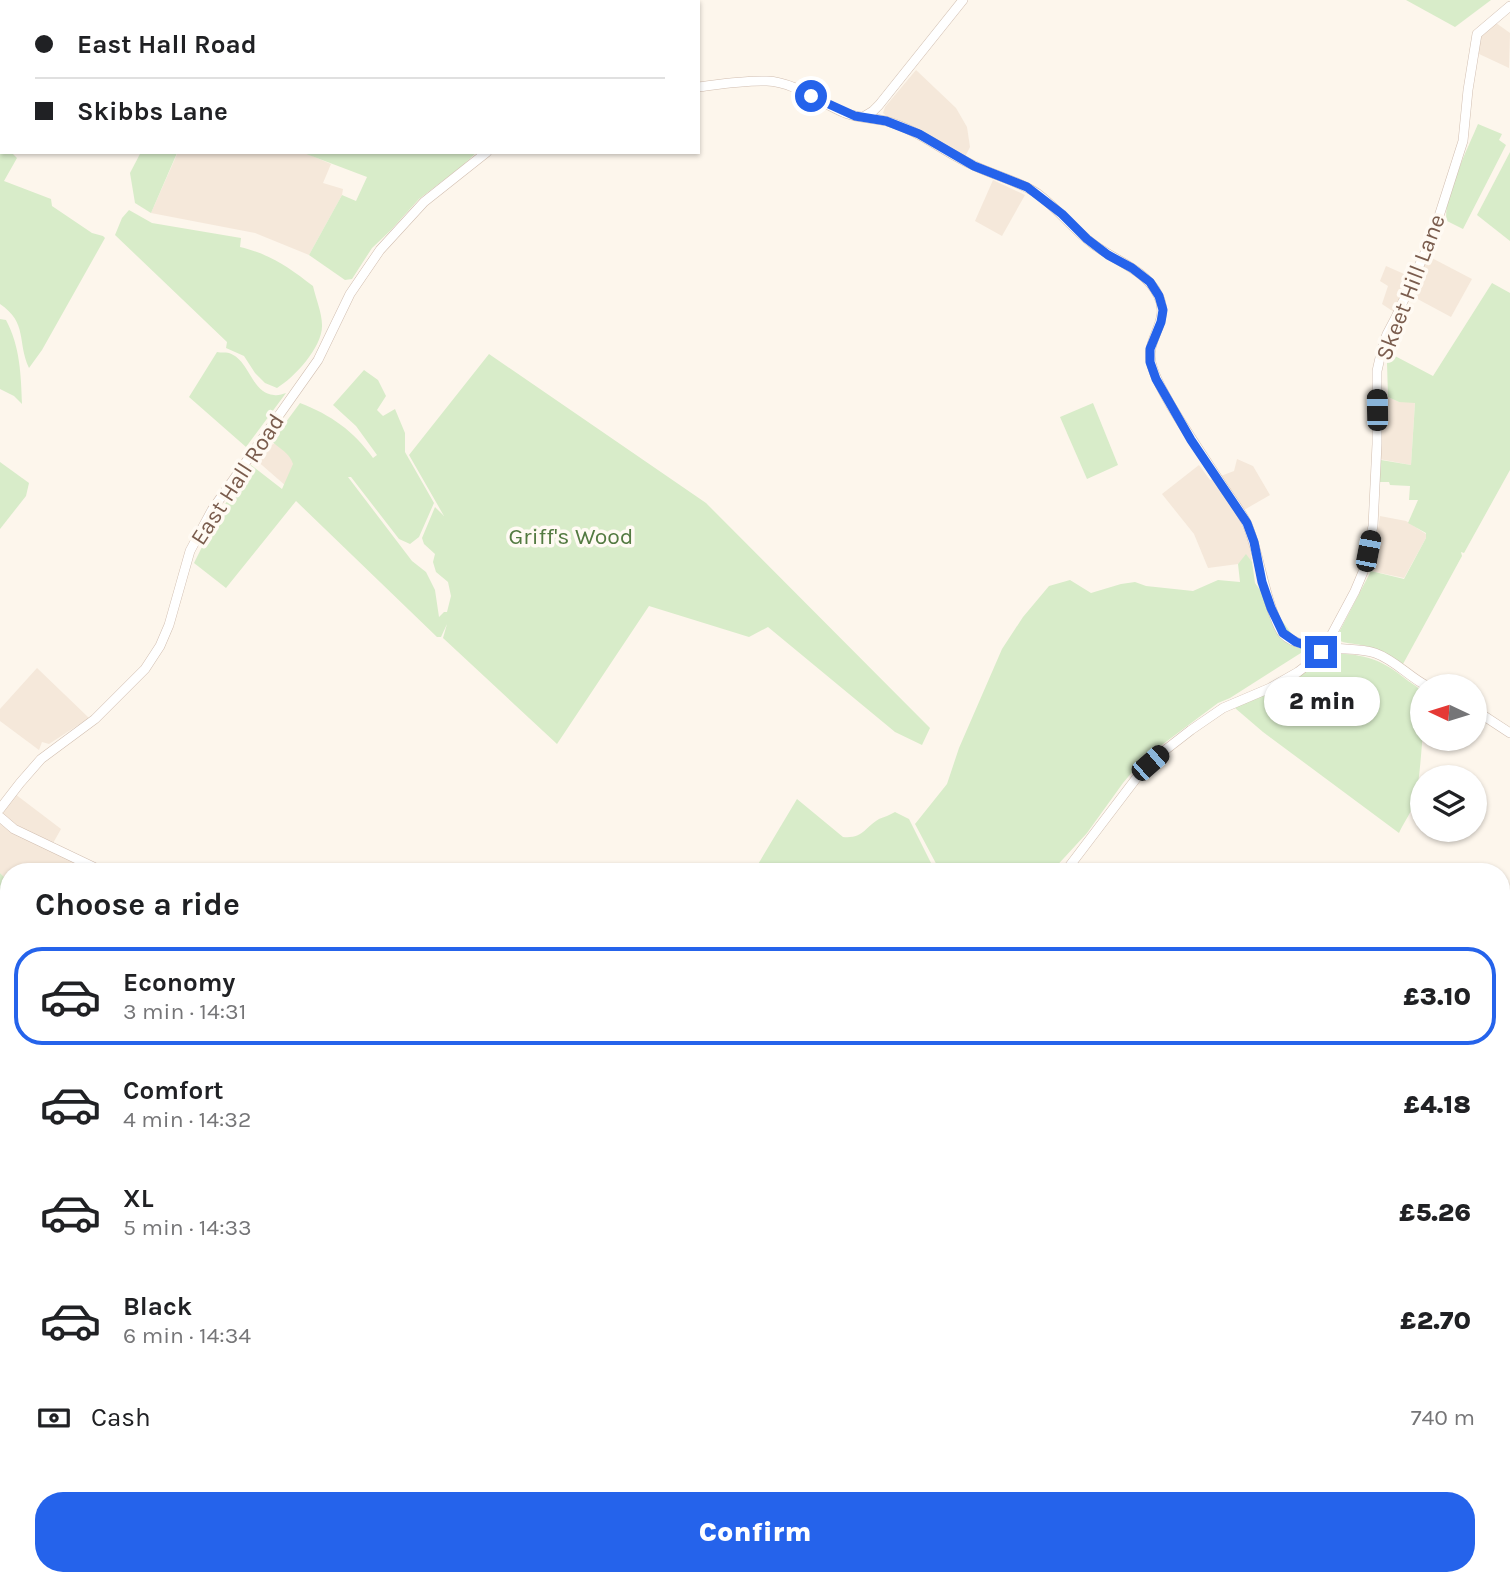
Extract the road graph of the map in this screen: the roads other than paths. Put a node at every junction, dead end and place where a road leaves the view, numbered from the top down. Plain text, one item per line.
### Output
1 (963, 0) edge
2 (1510, 6) edge
3 (700, 87) edge
4 (876, 108) junction
5 (861, 118) junction
6 (886, 121) junction
7 (484, 154) edge
8 (1323, 649) junction
9 (1410, 676) edge
10 (1488, 719) edge
11 (1510, 733) edge
12 (0, 809) edge
13 (0, 817) edge
14 (85, 863) edge
15 (1072, 863) edge

1 - 4 street
2 - 8 street, Skeet Hill Lane
3 - 5 street
4 - 5 street
4 - 6 street
5 - 6 street
6 - 8 street
7 - 12 street, East Hall Road
8 - 9 street
8 - 15 street, Skeet Hill Lane
10 - 11 street
13 - 14 street

